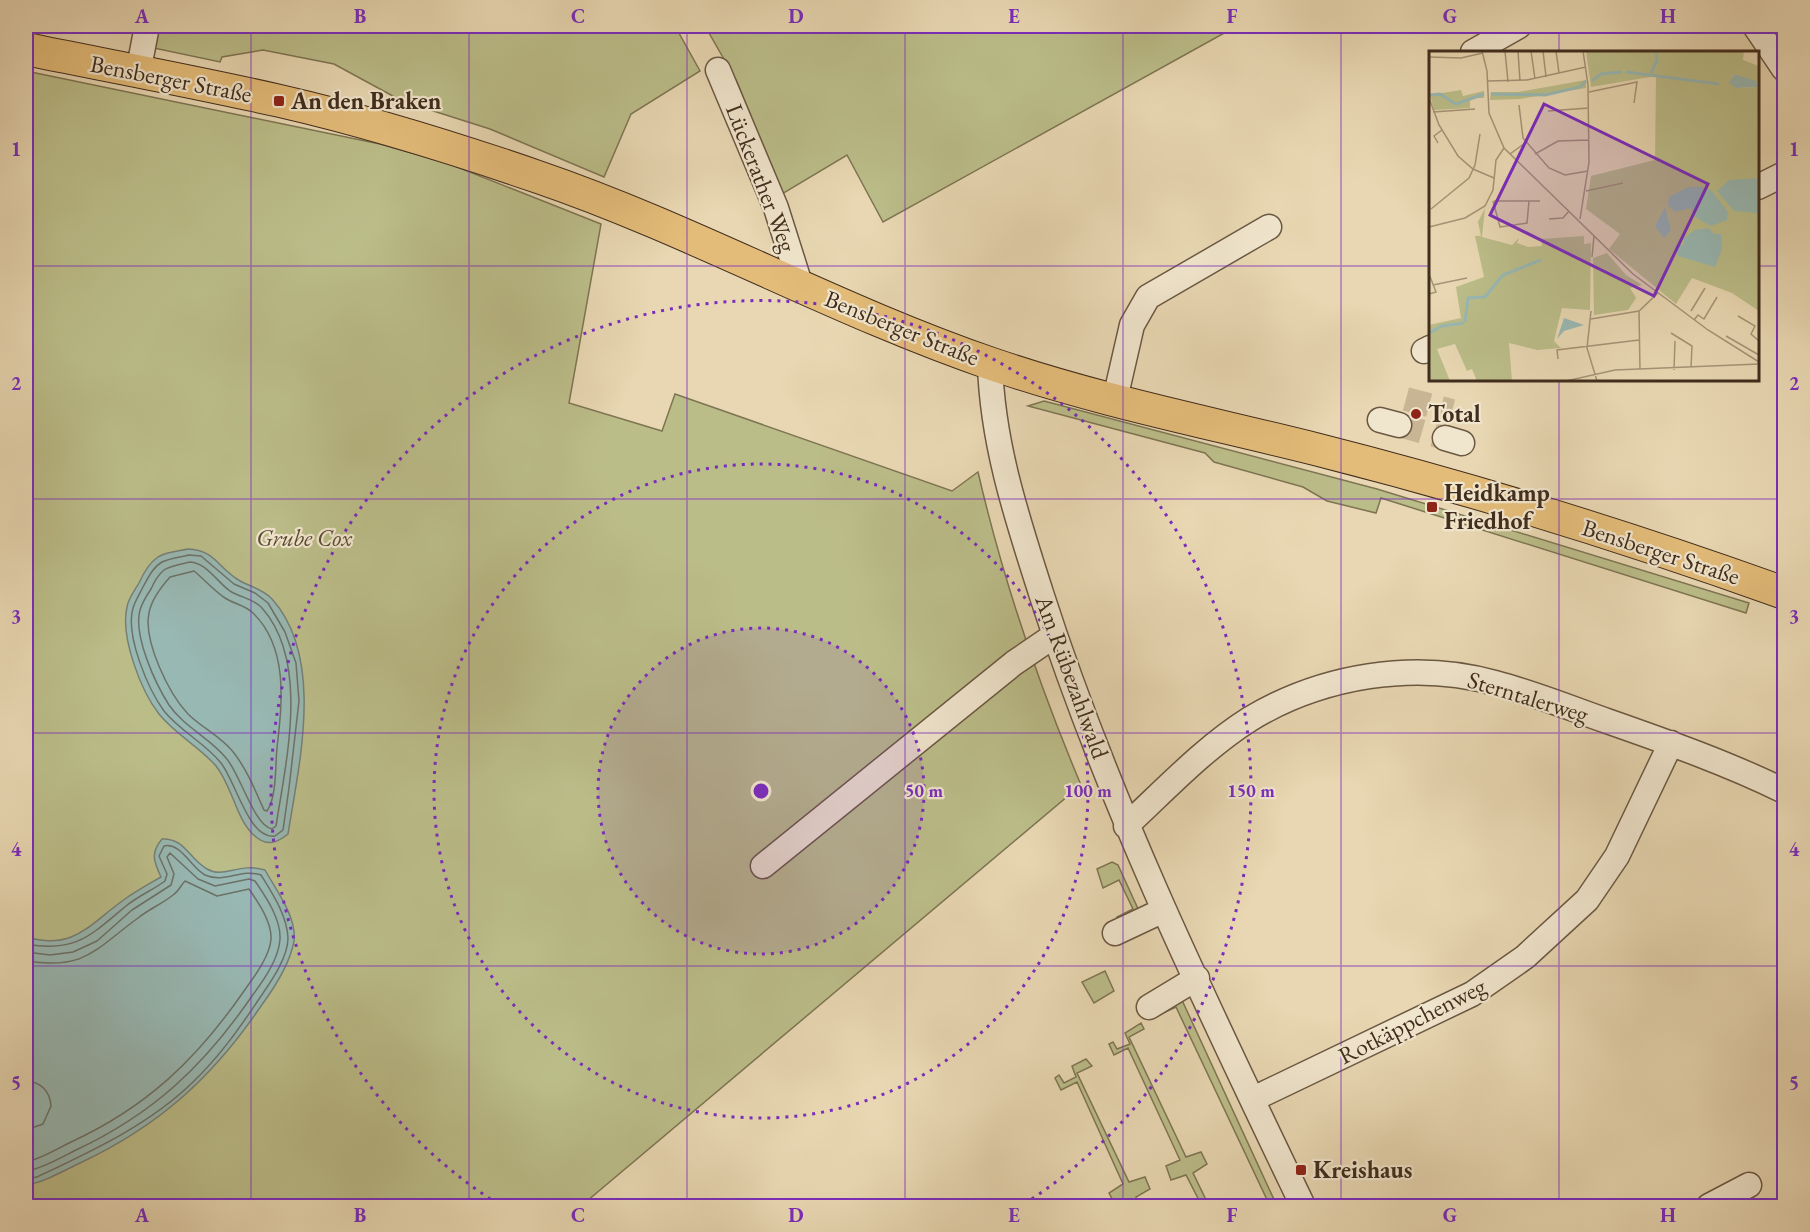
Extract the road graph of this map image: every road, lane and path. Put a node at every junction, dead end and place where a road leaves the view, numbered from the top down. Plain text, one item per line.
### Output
1 (147, 26) edge
2 (1519, 26) edge
3 (1755, 26) edge
4 (26, 49) edge
5 (1475, 51) edge
6 (1785, 69) edge
7 (718, 70) dead end
8 (138, 73) junction
9 (1785, 174) edge
10 (1759, 187) edge
11 (1269, 227) dead end
12 (801, 287) junction
13 (990, 363) junction
14 (1115, 399) junction
15 (1785, 593) edge
16 (1055, 635) junction
17 (1671, 743) junction
18 (1785, 791) edge
19 (1126, 826) junction
20 (763, 866) dead end
21 (1164, 910) junction
22 (1115, 933) dead end
23 (1197, 978) junction
24 (1149, 1006) dead end
25 (1253, 1099) junction
26 (1749, 1185) dead end
27 (1303, 1206) edge
28 (1709, 1206) edge

1 - 8 street
2 - 5 street
3 - 6 street
4 - 8 main road, Bensberger Straße
7 - 12 street, Lückerather Weg
8 - 12 main road, Bensberger Straße
9 - 10 street
11 - 14 street
12 - 13 main road, Bensberger Straße
13 - 14 main road, Bensberger Straße
13 - 16 street, Am Rübezahlwald
14 - 15 main road, Bensberger Straße
16 - 19 street, Am Rübezahlwald
16 - 20 street
17 - 18 street, Sterntalerweg
17 - 19 street, Sterntalerweg
17 - 25 street, Rotkäppchenweg
19 - 21 street, Am Rübezahlwald
21 - 22 street
21 - 23 street, Am Rübezahlwald
23 - 24 street
23 - 25 street, Am Rübezahlwald
25 - 27 street, Am Rübezahlwald
26 - 28 street

